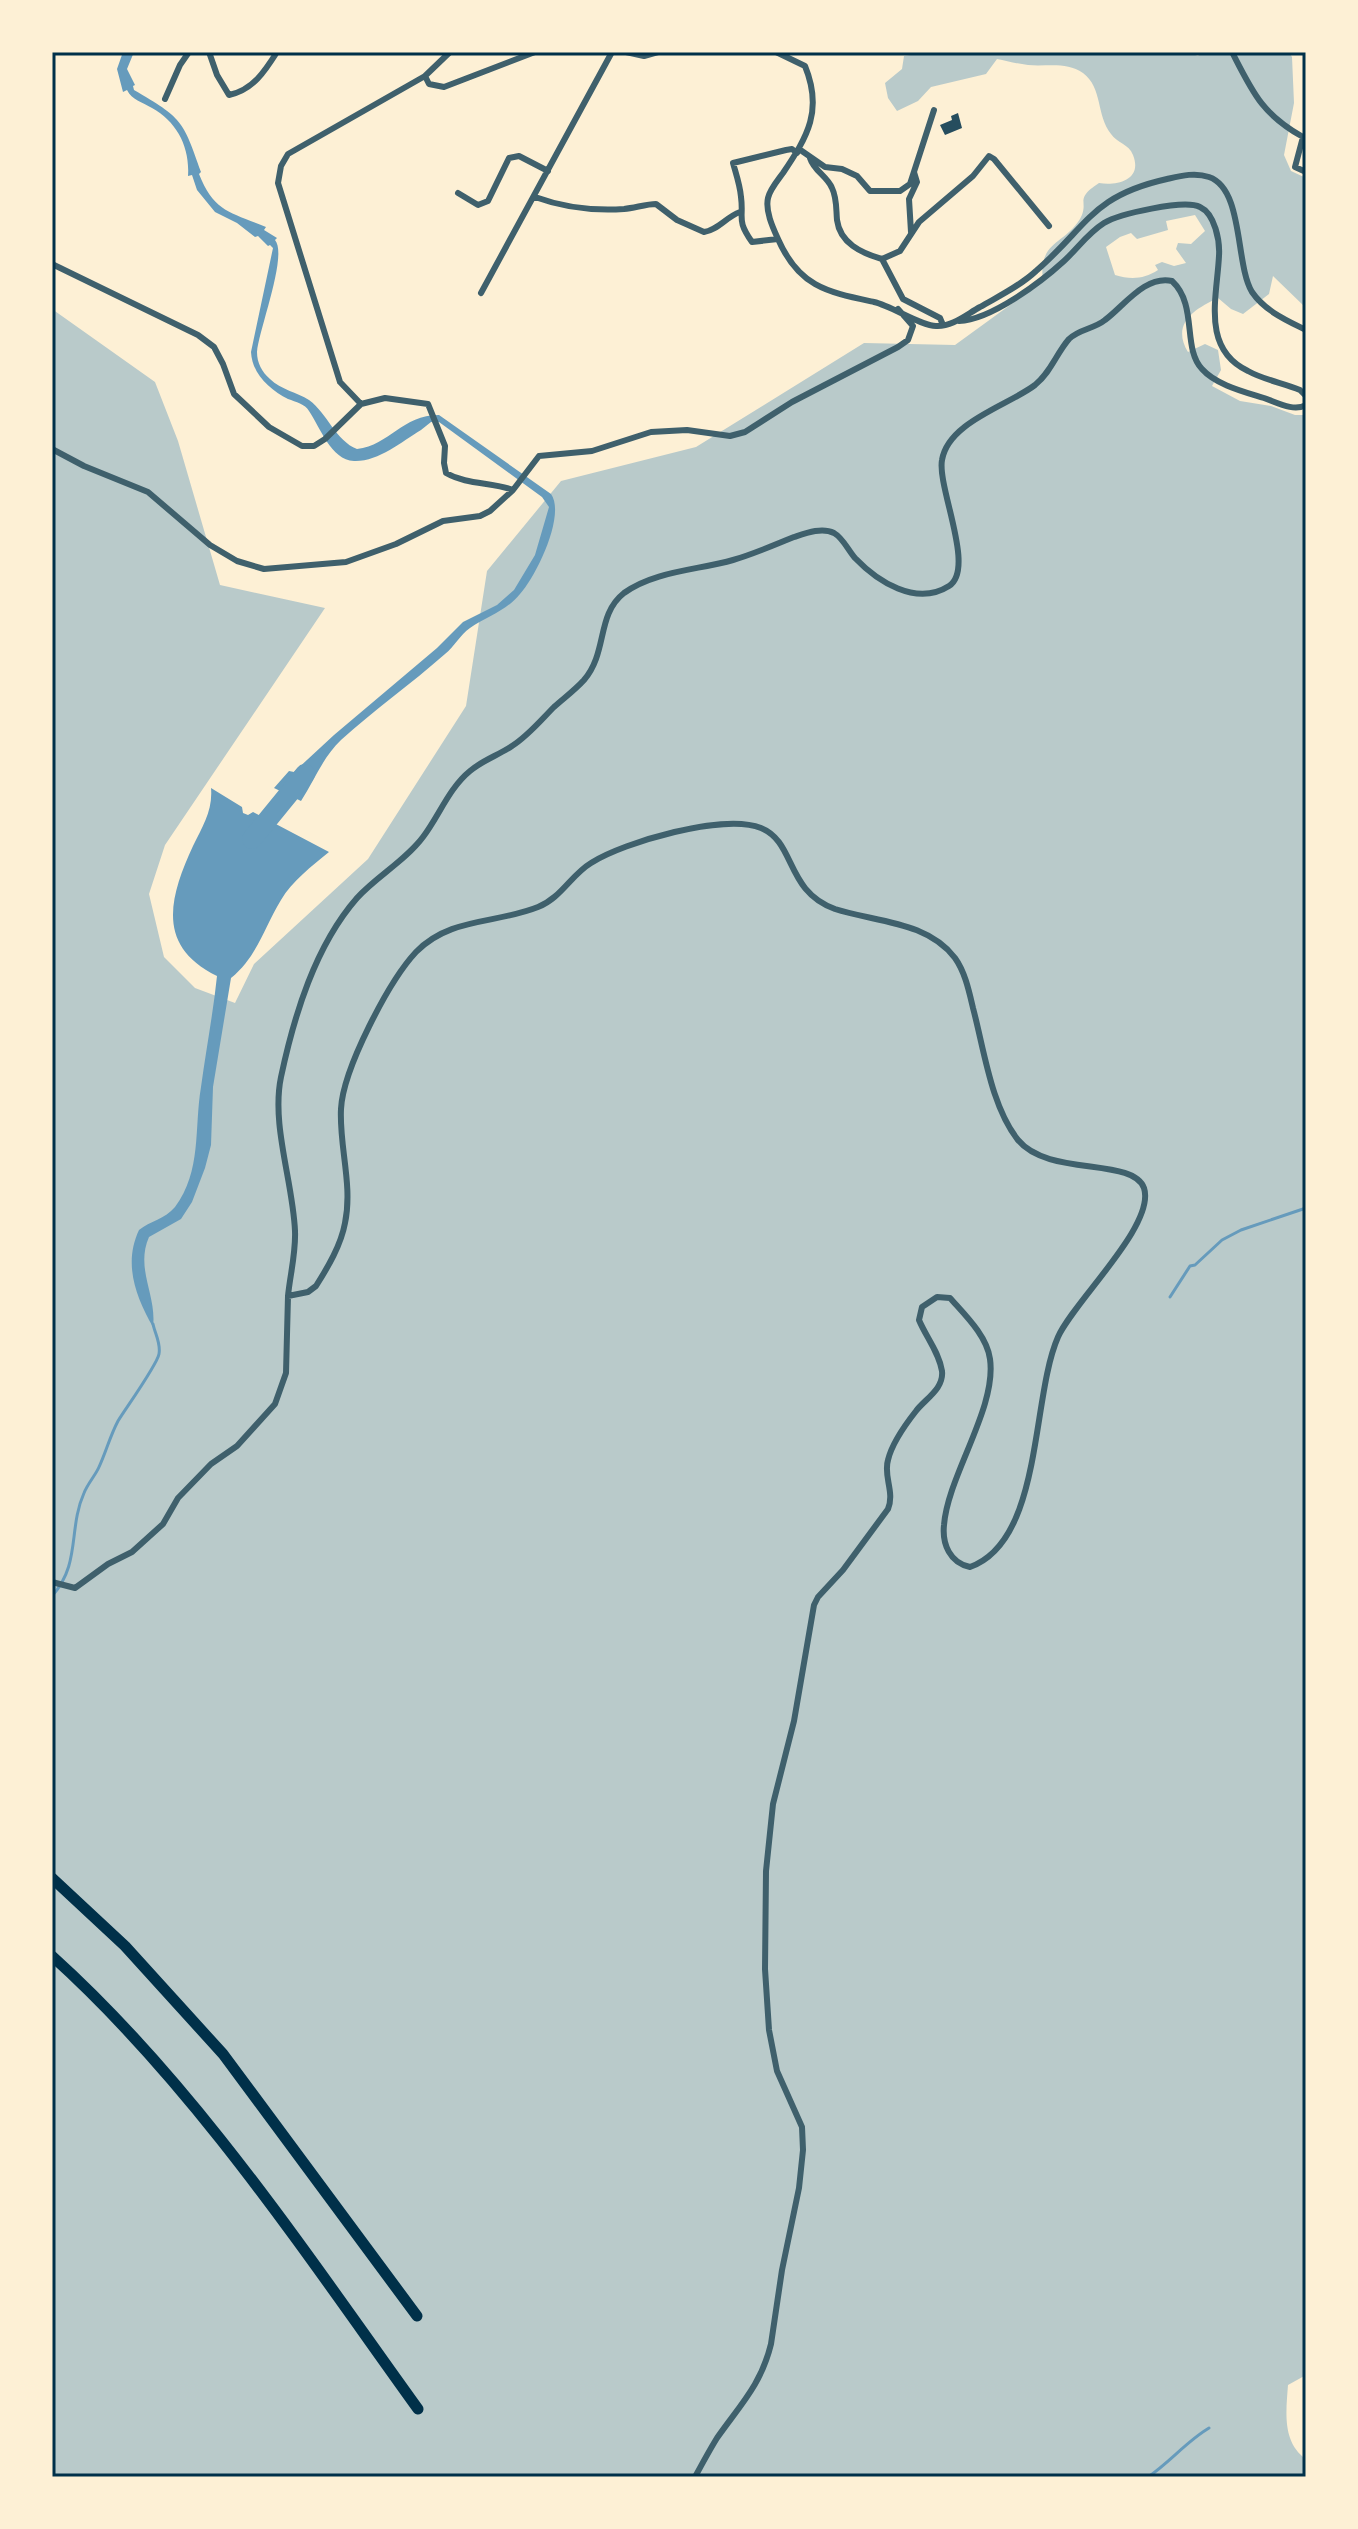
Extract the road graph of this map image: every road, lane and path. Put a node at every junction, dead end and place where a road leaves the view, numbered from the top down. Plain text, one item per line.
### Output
1 (189, 52) edge
2 (209, 52) edge
3 (277, 52) edge
4 (450, 52) edge
5 (535, 52) edge
6 (612, 52) edge
7 (626, 52) edge
8 (658, 52) edge
9 (776, 52) edge
10 (1232, 52) edge
11 (425, 76) junction
12 (165, 99) dead end
13 (934, 110) dead end
14 (798, 151) junction
15 (810, 158) junction
16 (548, 171) junction
17 (914, 172) junction
18 (1306, 172) edge
19 (458, 193) dead end
20 (535, 197) junction
21 (740, 212) junction
22 (1049, 226) dead end
23 (911, 232) junction
24 (778, 239) junction
25 (882, 259) junction
26 (52, 264) edge
27 (481, 293) dead end
28 (898, 309) junction
29 (957, 321) junction
30 (943, 325) junction
31 (1306, 330) edge
32 (1306, 396) edge
33 (361, 404) junction
34 (1306, 405) edge
35 (52, 449) edge
36 (516, 487) junction
37 (288, 1296) junction
38 (52, 1582) edge
39 (52, 1878) edge
40 (52, 1956) edge
41 (417, 2316) dead end
42 (418, 2409) dead end
43 (695, 2477) edge

1 - 12 street
2 - 3 street
4 - 11 street
5 - 11 street
6 - 16 street
7 - 8 street
9 - 14 street
10 - 18 street
11 - 33 street
13 - 17 street
14 - 15 street
14 - 21 street
14 - 24 street
15 - 17 street
15 - 25 street
16 - 19 street
16 - 20 street
17 - 23 street
20 - 21 street
20 - 27 street
21 - 24 street
22 - 23 street
23 - 25 street
24 - 28 street
25 - 30 street
26 - 33 street
28 - 30 street
28 - 36 street
29 - 30 street
29 - 31 street
29 - 32 street
33 - 36 street
34 - 37 street
35 - 36 street
37 - 38 street
37 - 43 street
39 - 41 highway
40 - 42 highway

